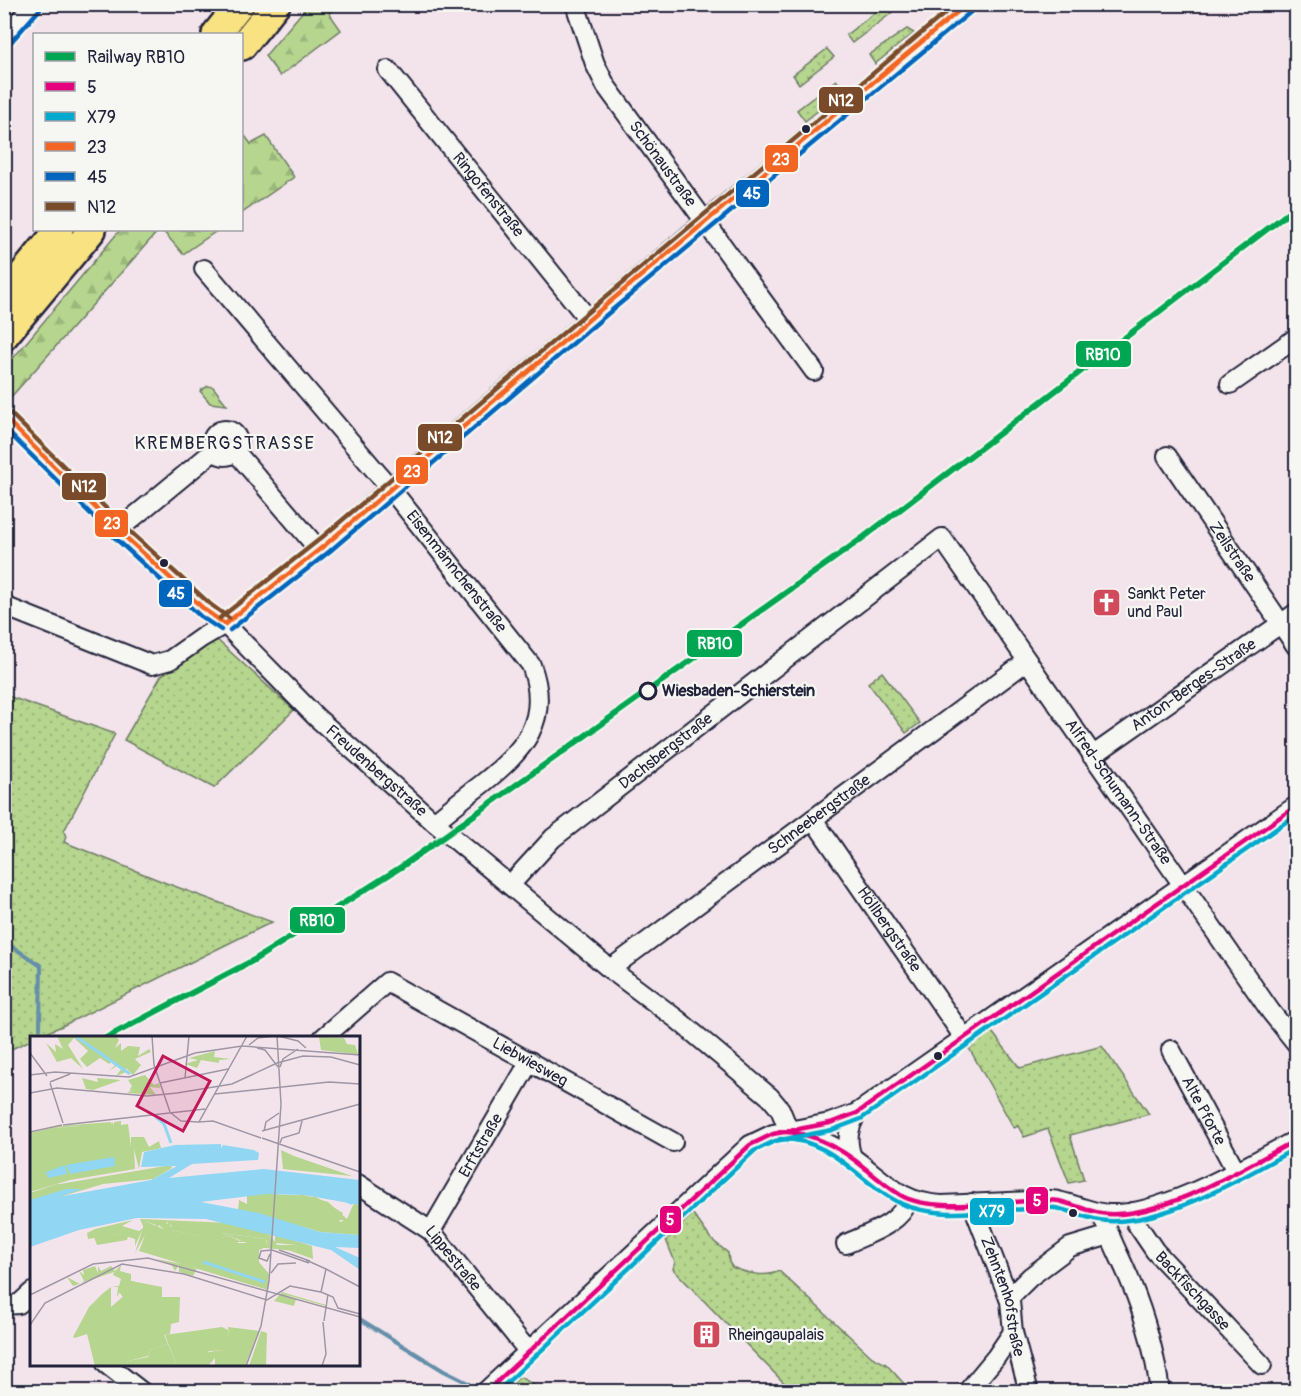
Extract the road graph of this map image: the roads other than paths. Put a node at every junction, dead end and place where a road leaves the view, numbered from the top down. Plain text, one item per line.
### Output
1 (34, 4) edge
2 (240, 4) edge
3 (276, 4) edge
4 (575, 4) edge
5 (968, 4) edge
6 (217, 33) edge
7 (4, 38) edge
8 (243, 45) edge
9 (388, 70) dead end
10 (706, 221) junction
11 (58, 231) edge
12 (91, 231) edge
13 (204, 269) dead end
14 (4, 297) edge
15 (589, 320) junction
16 (4, 336) edge
17 (1296, 338) edge
18 (814, 371) dead end
19 (1230, 384) dead end
20 (4, 417) edge
21 (1167, 456) dead end
22 (390, 488) junction
23 (118, 530) junction
24 (942, 538) joint
25 (319, 550) junction
26 (4, 606) edge
27 (1289, 619) edge
28 (225, 624) junction
29 (1296, 646) edge
30 (1027, 661) junction
31 (1092, 756) junction
32 (1296, 806) edge
33 (813, 819) junction
34 (434, 822) junction
35 (510, 885) junction
36 (1183, 886) junction
37 (610, 969) junction
38 (325, 1036) edge
39 (965, 1039) junction
40 (1296, 1043) edge
41 (1171, 1050) dead end
42 (530, 1061) junction
43 (857, 1113) junction
44 (789, 1131) junction
45 (1296, 1140) edge
46 (673, 1142) dead end
47 (852, 1157) junction
48 (1236, 1172) junction
49 (360, 1185) edge
50 (909, 1199) junction
51 (972, 1203) junction
52 (1133, 1212) junction
53 (1102, 1214) junction
54 (431, 1231) junction
55 (1110, 1235) junction
56 (846, 1244) dead end
57 (1009, 1298) junction
58 (1013, 1332) junction
59 (528, 1352) junction
60 (1262, 1365) dead end
61 (107, 1366) edge
62 (142, 1392) edge
63 (485, 1392) edge
64 (967, 1392) edge
65 (1029, 1392) edge
66 (1160, 1392) edge

1 - 7 street
2 - 6 highway
3 - 8 highway
4 - 10 street, Schönaustraße
5 - 10 street
9 - 15 street, Ringofenstraße
10 - 15 street
10 - 18 street, Schönaustraße
11 - 14 highway
12 - 16 highway
13 - 22 street, Eisenmännchenstraße
15 - 22 street
17 - 19 street
20 - 23 street, Freudenbergstraße
21 - 27 street, Zeilstraße
22 - 25 street
22 - 34 street, Eisenmännchenstraße
23 - 25 street
23 - 28 street, Freudenbergstraße
24 - 30 street, Alfred-Schumann-Straße
24 - 35 street, Dachsbergstraße
25 - 28 street
26 - 28 street
27 - 29 street, Zeilstraße
27 - 31 street, Anton-Berges-Straße
28 - 34 street, Freudenbergstraße
30 - 31 street, Alfred-Schumann-Straße
30 - 33 street, Schneebergstraße
31 - 36 street, Alfred-Schumann-Straße
32 - 36 street
33 - 37 street, Schneebergstraße
33 - 39 street, Höllbergstraße
34 - 35 street, Freudenbergstraße
35 - 37 street, Freudenbergstraße
36 - 39 street
36 - 40 street, Alfred-Schumann-Straße
37 - 44 street, Freudenbergstraße
38 - 42 street, Liebwiesweg
39 - 43 street
41 - 48 street, Alte Pforte
42 - 46 street, Liebwiesweg
42 - 54 street, Erftstraße
43 - 44 street
43 - 47 street
44 - 47 street
44 - 59 street
45 - 48 street
47 - 50 street
48 - 52 street
49 - 54 street, Lippestraße
50 - 51 street
50 - 56 street
51 - 53 street
51 - 57 street, Zehntenhofstraße
52 - 53 street
52 - 60 street, Backfischgasse
53 - 55 street
54 - 59 street, Lippestraße
55 - 57 street
55 - 66 street
57 - 58 street, Zehntenhofstraße
58 - 64 street
58 - 65 street, Zehntenhofstraße
59 - 63 street
61 - 62 street

